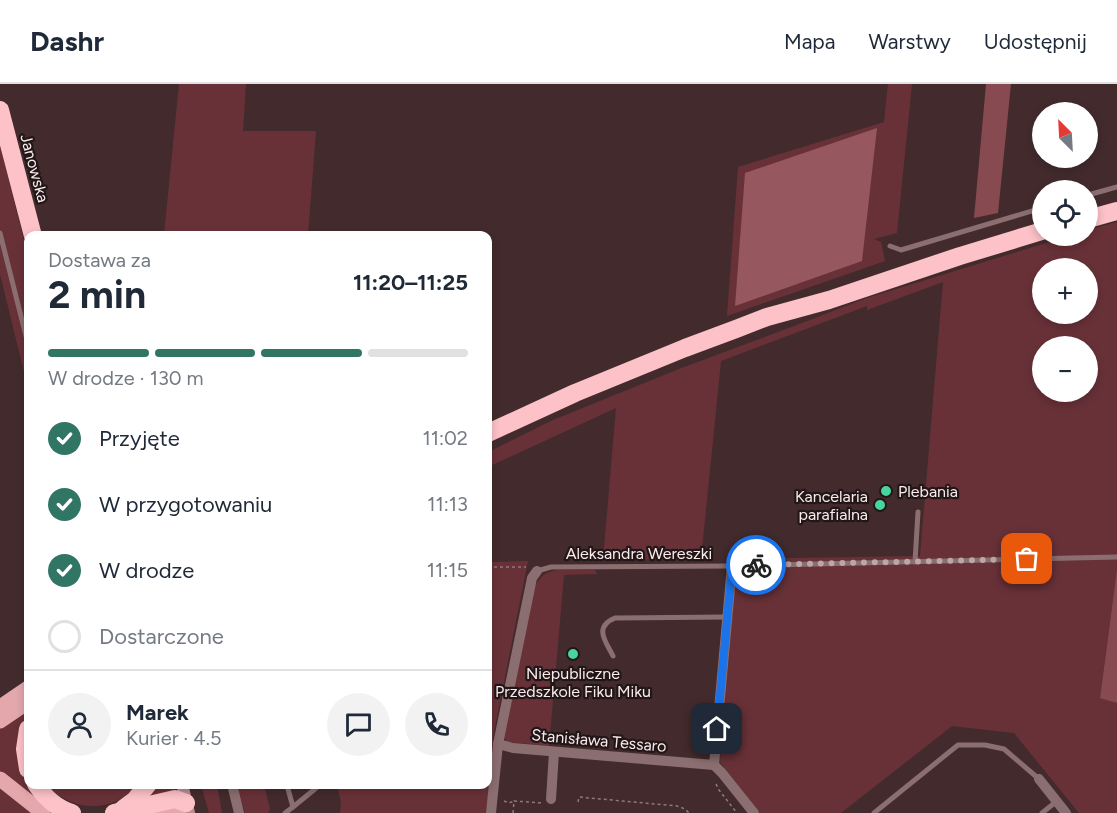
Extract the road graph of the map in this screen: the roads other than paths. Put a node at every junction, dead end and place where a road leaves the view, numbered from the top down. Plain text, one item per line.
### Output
1 (0, 110) edge
2 (1117, 187) edge
3 (1098, 192) edge
4 (1032, 211) edge
5 (1117, 211) edge
6 (1098, 216) edge
7 (32, 231) edge
8 (0, 233) edge
9 (1032, 234) edge
10 (890, 246) dead end
11 (829, 300) junction
12 (24, 328) edge
13 (492, 431) edge
14 (492, 443) edge
15 (918, 512) dead end
16 (1117, 557) edge
17 (915, 562) junction
18 (732, 566) junction
19 (537, 571) joint
20 (727, 617) junction
21 (614, 656) dead end
22 (24, 691) edge
23 (24, 705) edge
24 (0, 707) edge
25 (0, 721) edge
26 (498, 744) junction
27 (554, 752) junction
28 (714, 765) junction
29 (0, 779) edge
30 (1039, 779) joint
31 (39, 789) edge
32 (144, 789) edge
33 (183, 789) edge
34 (233, 789) edge
35 (288, 789) dead end
36 (315, 789) edge
37 (1057, 801) junction
38 (550, 802) road end
39 (293, 807) junction
40 (188, 808) edge
41 (43, 813) edge
42 (72, 813) edge
43 (115, 813) edge
44 (162, 813) edge
45 (239, 813) edge
46 (285, 813) edge
47 (491, 813) edge
48 (754, 813) edge
49 (874, 813) edge
50 (1042, 813) edge
51 (1066, 813) edge

1 - 7 highway, Janowska
2 - 3 lane
4 - 10 lane
5 - 6 highway
8 - 12 lane
9 - 11 highway
11 - 13 highway
11 - 14 highway
15 - 17 lane
16 - 17 lane, Aleksandra Wereszki
17 - 18 lane, Aleksandra Wereszki
18 - 19 lane, Aleksandra Wereszki
18 - 20 street
19 - 26 street
20 - 21 lane
20 - 28 street
22 - 24 main road
23 - 25 main road
26 - 27 street, Stanisława Tessaro
26 - 47 street
27 - 28 street, Stanisława Tessaro
27 - 38 street
28 - 48 street
29 - 41 main road
30 - 37 street
30 - 49 lane
31 - 42 highway
32 - 43 highway
33 - 40 main road
34 - 45 street
35 - 39 lane
36 - 39 lane
37 - 50 lane
37 - 51 street
39 - 46 lane
40 - 43 highway
40 - 44 main road

